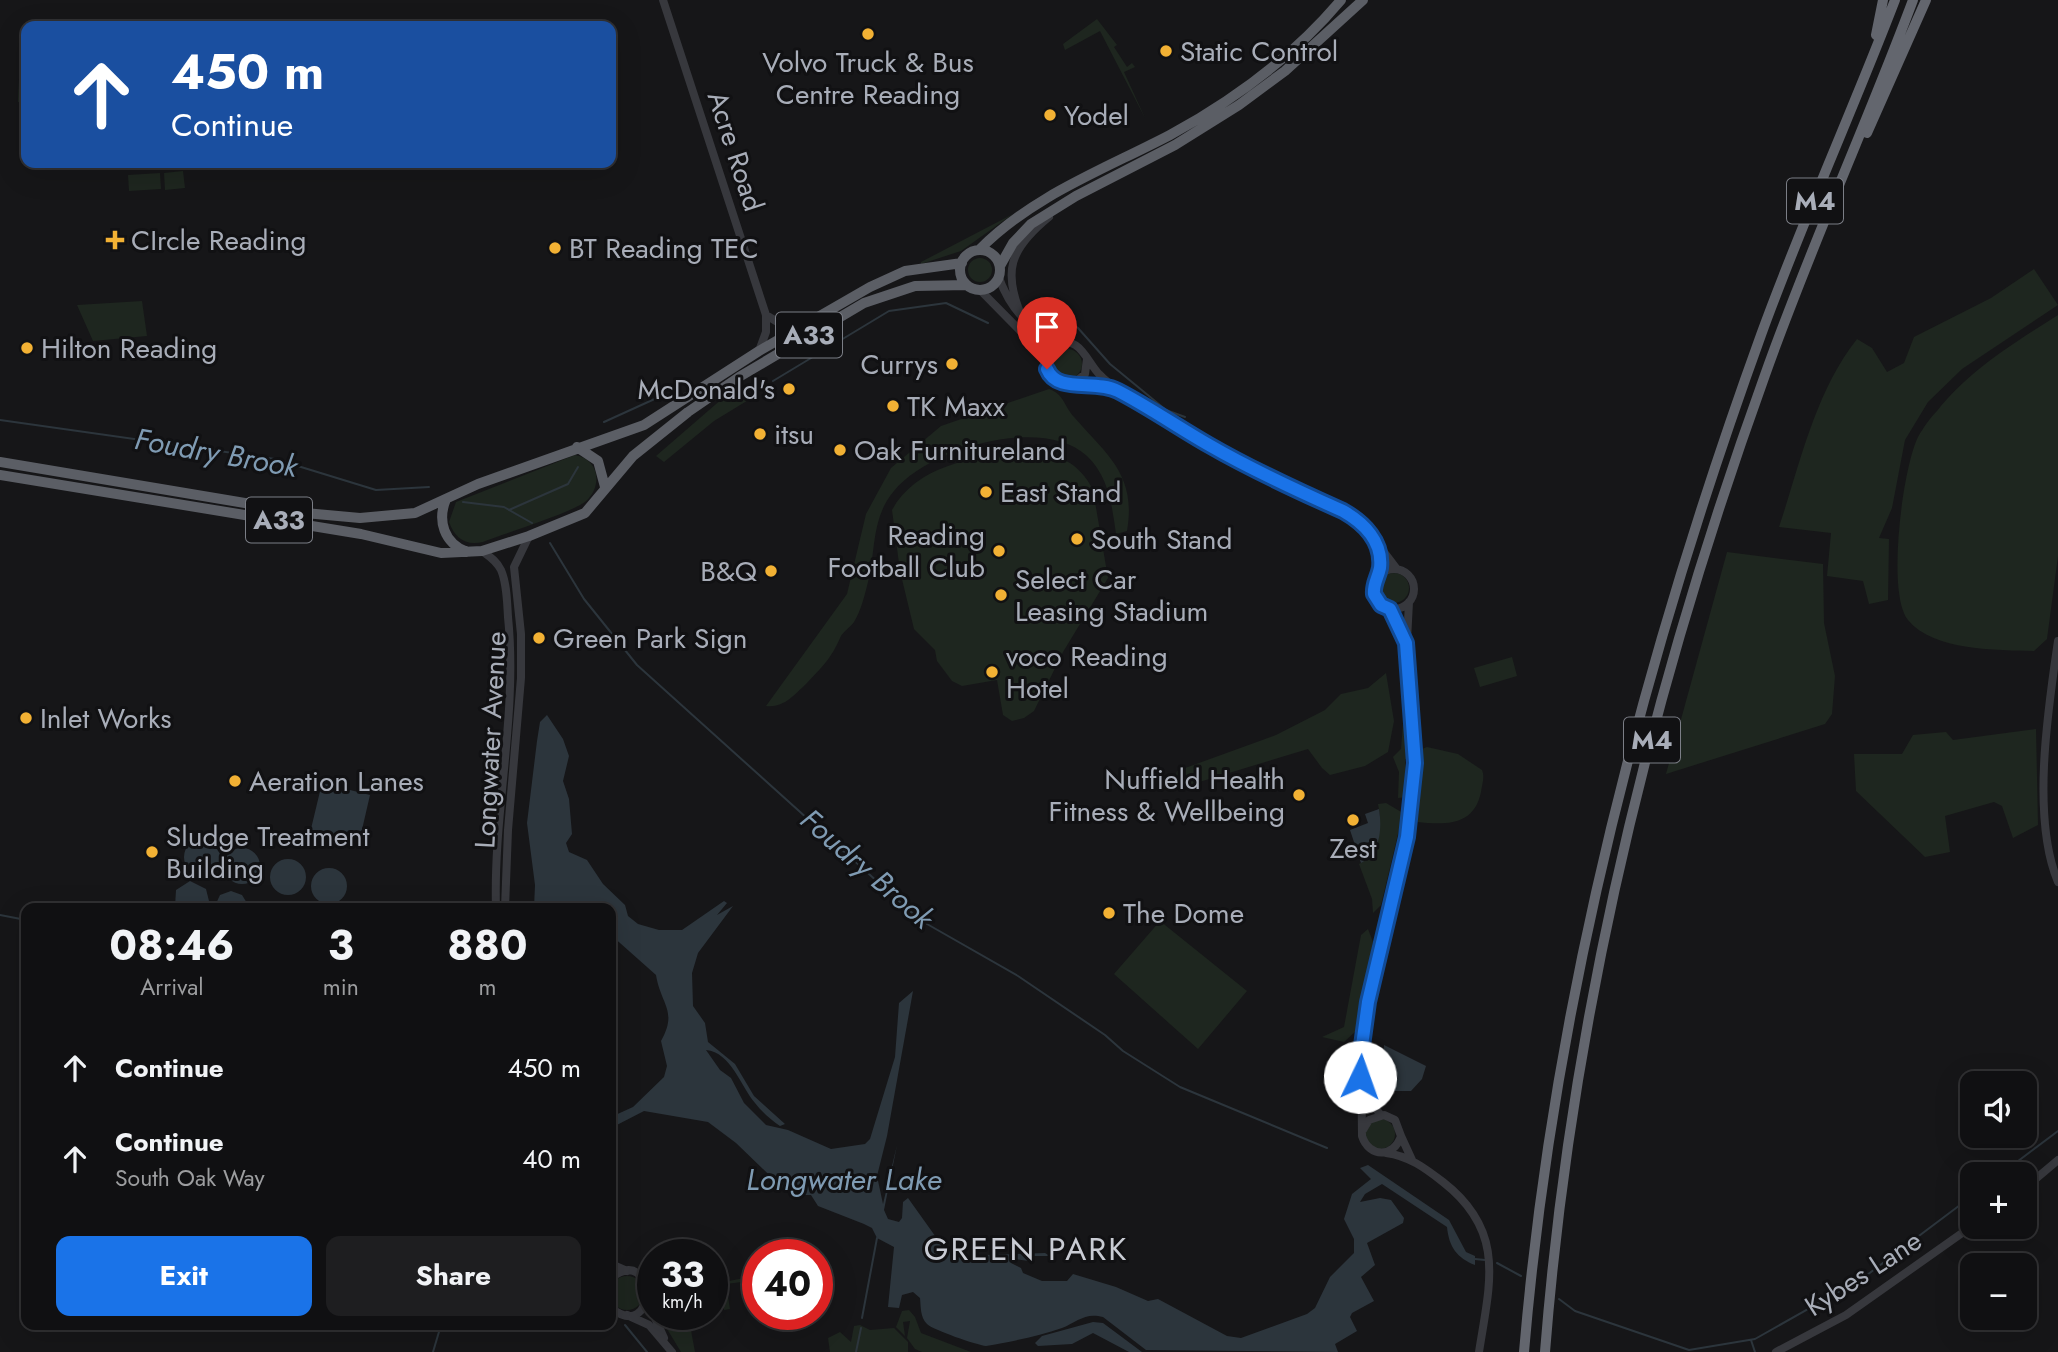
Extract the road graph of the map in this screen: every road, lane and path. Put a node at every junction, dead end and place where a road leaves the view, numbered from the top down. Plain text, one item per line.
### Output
1 (663, 0) edge
2 (1335, 0) edge
3 (1341, 0) edge
4 (1363, 0) edge
5 (1883, 0) edge
6 (1895, 0) edge
7 (1913, 0) edge
8 (1926, 0) edge
9 (1327, 16) junction
10 (1869, 68) junction
11 (1854, 153) junction
12 (1076, 196) junction
13 (979, 250) junction
14 (961, 262) junction
15 (1000, 272) junction
16 (967, 285) junction
17 (980, 290) junction
18 (766, 315) junction
19 (1022, 317) junction
20 (797, 327) junction
21 (1061, 344) junction
22 (759, 351) junction
23 (1047, 358) junction
24 (1087, 359) junction
25 (1077, 382) junction
26 (1115, 389) junction
27 (577, 447) junction
28 (0, 461) edge
29 (0, 475) edge
30 (605, 487) junction
31 (446, 499) junction
32 (529, 536) junction
33 (1379, 548) junction
34 (482, 551) junction
35 (467, 552) junction
36 (1396, 568) junction
37 (1378, 576) junction
38 (1409, 601) junction
39 (1390, 609) junction
40 (2058, 641) edge
41 (1406, 643) junction
42 (2058, 882) edge
43 (496, 903) edge
44 (505, 903) edge
45 (1363, 1094) junction
46 (1381, 1115) junction
47 (1363, 1130) junction
48 (1401, 1136) junction
49 (1385, 1153) junction
50 (1412, 1160) junction
51 (2058, 1160) edge
52 (2037, 1178) edge
53 (1960, 1234) edge
54 (616, 1266) edge
55 (630, 1272) junction
56 (637, 1274) edge
57 (616, 1275) edge
58 (616, 1310) edge
59 (637, 1312) edge
60 (626, 1315) junction
61 (660, 1330) edge
62 (666, 1343) junction
63 (672, 1352) edge
64 (1479, 1352) edge
65 (1524, 1352) edge
66 (1545, 1352) edge
67 (1776, 1352) edge

1 - 18 street, Acre Road
2 - 9 street
3 - 9 highway
4 - 12 highway
5 - 10 highway, M4
6 - 10 highway, M4
7 - 11 highway, M4
8 - 11 highway, M4
9 - 13 highway
10 - 65 highway, M4
11 - 66 highway, M4
12 - 15 highway
12 - 19 street
13 - 14 highway
13 - 15 highway
14 - 16 highway
14 - 20 highway, A33
15 - 17 highway
15 - 19 street
16 - 17 highway
16 - 30 highway, A33
17 - 23 street
18 - 20 street
18 - 22 street, Acre Road
19 - 21 street
20 - 22 highway, A33
21 - 23 street
21 - 24 street
22 - 27 highway, A33
23 - 25 street
24 - 25 street
24 - 26 street
25 - 26 street
26 - 33 street
27 - 30 highway
27 - 31 highway, A33
28 - 31 highway, A33
29 - 35 highway, A33
30 - 32 highway, A33
31 - 35 highway
32 - 34 highway, A33
32 - 44 street, Longwater Avenue
33 - 36 street
33 - 37 street
34 - 35 highway, A33
34 - 43 street, Longwater Avenue
36 - 37 street
36 - 38 street
37 - 39 street
38 - 39 street
38 - 41 street
39 - 41 street
40 - 42 street
41 - 45 street
45 - 46 street
45 - 47 street
46 - 47 street
46 - 48 street
47 - 49 street
48 - 49 street
48 - 50 street
49 - 50 street
50 - 64 street
51 - 52 street
53 - 67 street, Kybes Lane
54 - 55 street
55 - 56 street
55 - 57 street
58 - 60 street
59 - 60 street
60 - 62 street
61 - 62 street
62 - 63 street

